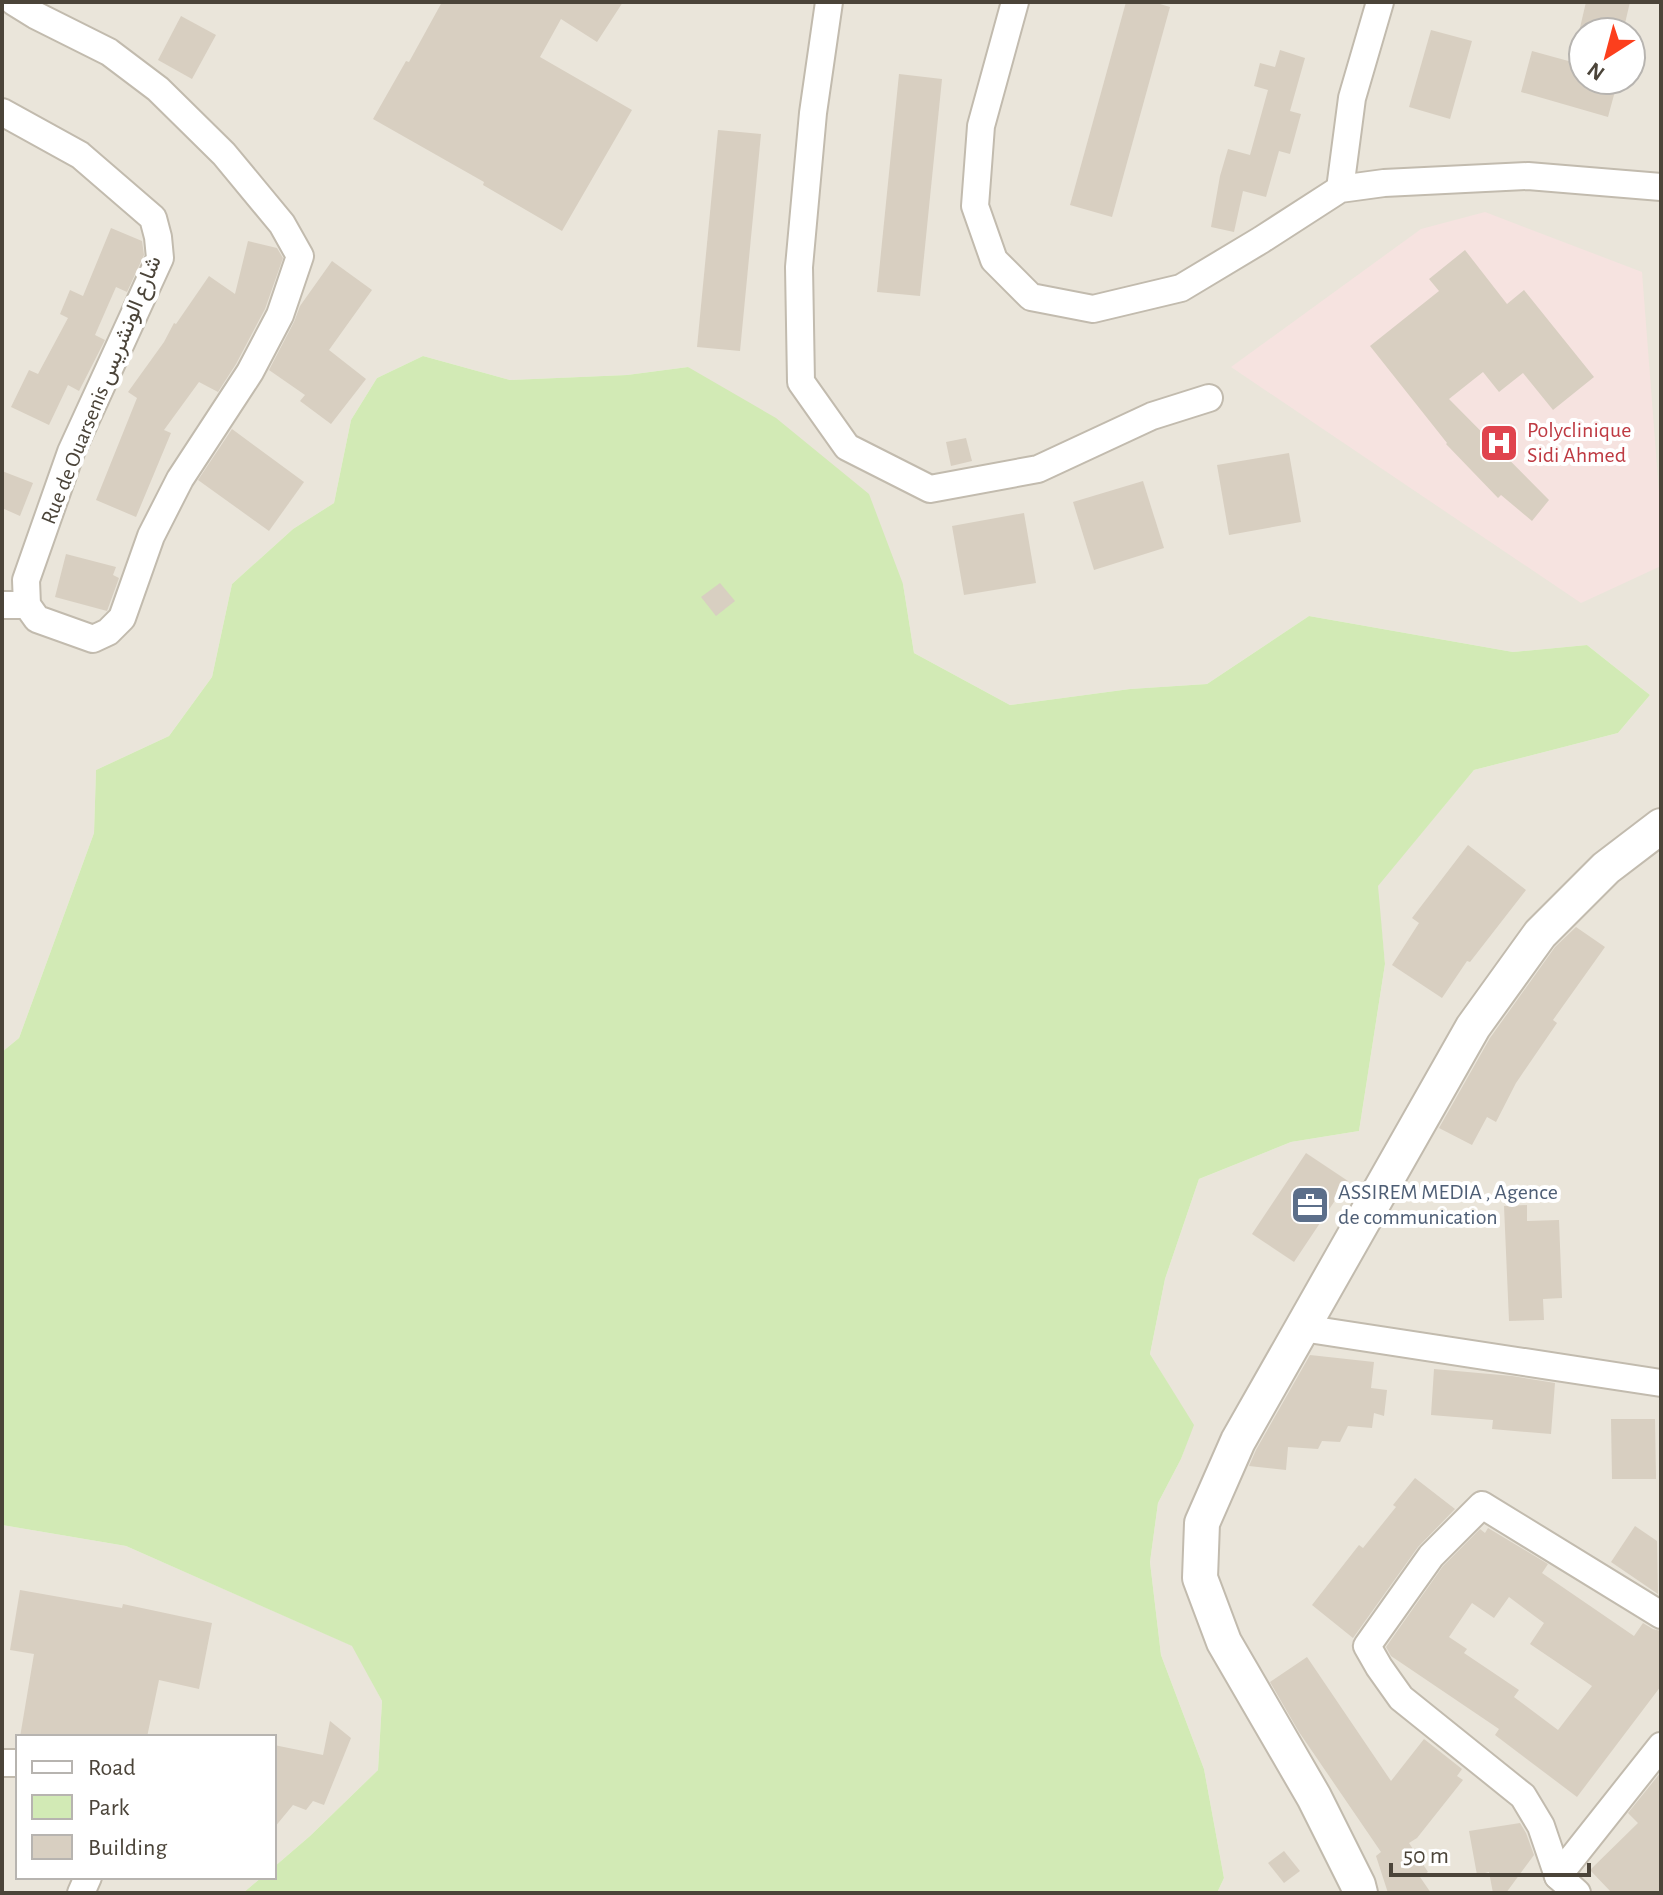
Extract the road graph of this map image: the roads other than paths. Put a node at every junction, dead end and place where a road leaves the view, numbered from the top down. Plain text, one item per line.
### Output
1 (14, 2) edge
2 (829, 2) edge
3 (1015, 2) edge
4 (1380, 2) edge
5 (2, 112) edge
6 (1661, 187) edge
7 (1340, 189) junction
8 (1209, 398) dead end
9 (14, 605) edge
10 (1661, 826) edge
11 (1302, 1328) junction
12 (1661, 1383) edge
13 (1661, 1615) edge
14 (1661, 1746) edge
15 (1568, 1884) edge
16 (1360, 1893) edge

1 - 9 street, Rue de Ouarsenis شارع الونشريس
2 - 8 street
3 - 7 street
4 - 7 street
5 - 9 street, Rue de Ouarsenis شارع الونشريس
6 - 7 street
10 - 11 street
11 - 12 street
11 - 16 street
13 - 15 street
14 - 15 street

